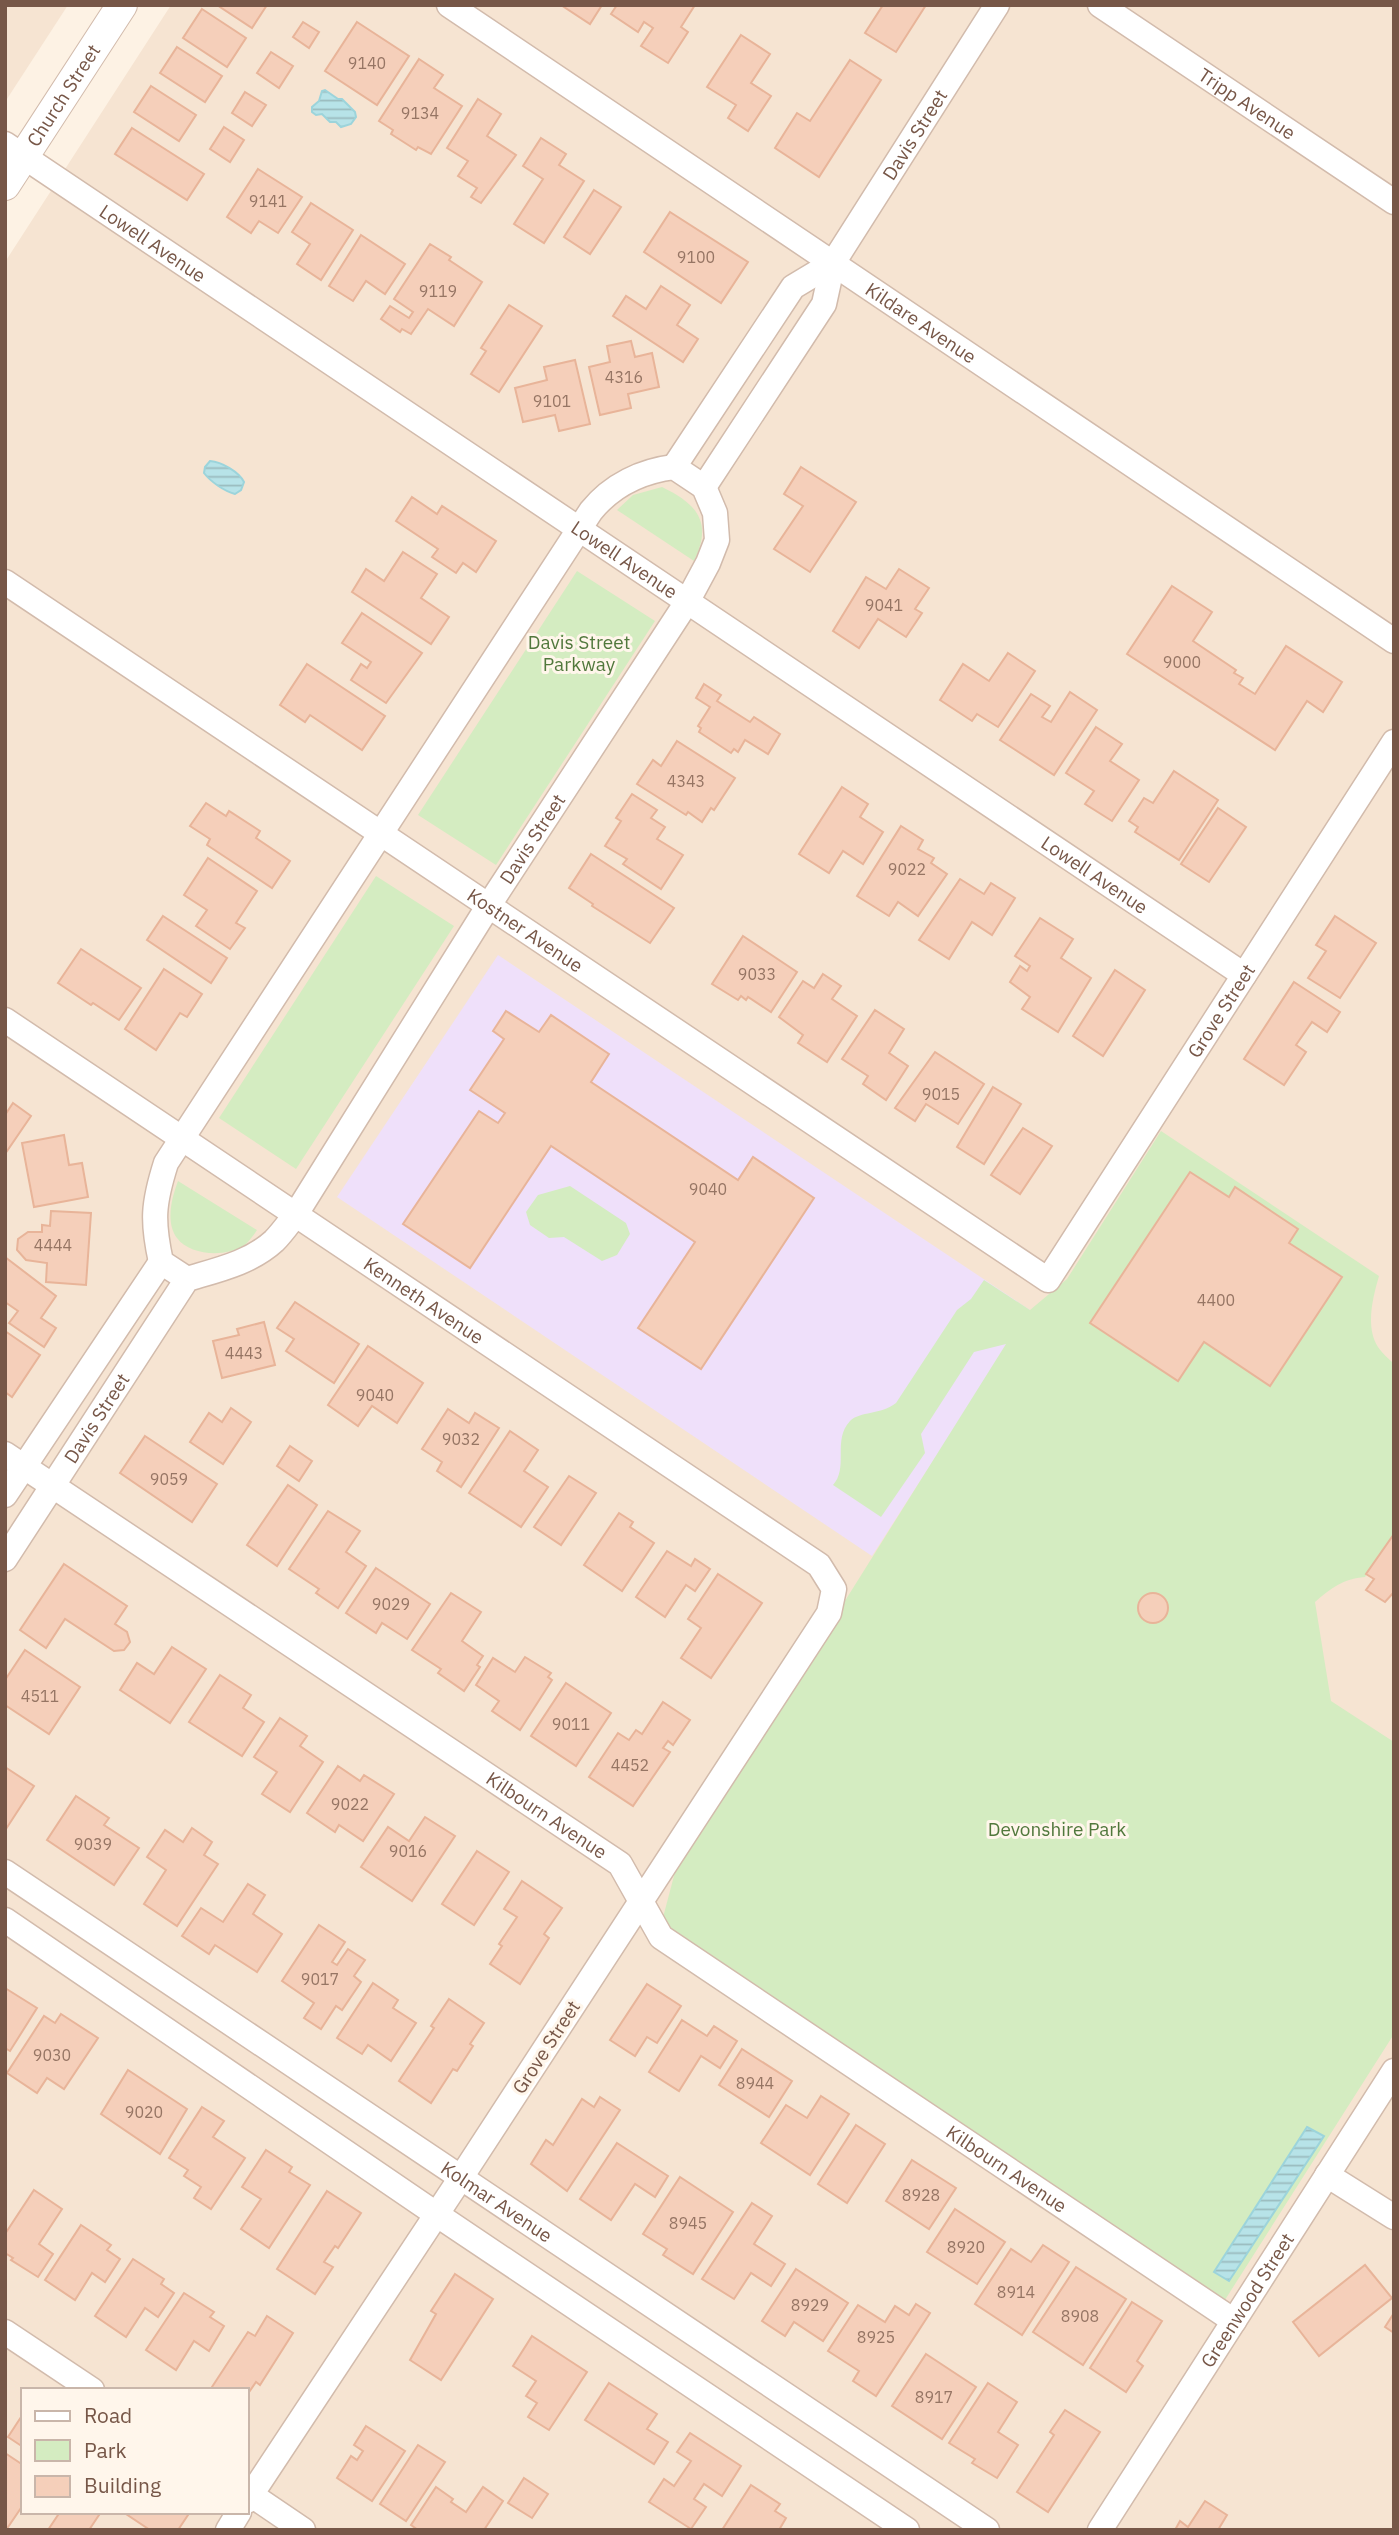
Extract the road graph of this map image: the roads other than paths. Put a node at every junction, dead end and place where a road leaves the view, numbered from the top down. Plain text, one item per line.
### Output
1 (122, 5) edge
2 (449, 5) edge
3 (997, 5) edge
4 (1100, 5) edge
5 (14, 150) edge
6 (5, 185) edge
7 (1394, 202) edge
8 (833, 263) junction
9 (674, 467) junction
10 (704, 487) junction
11 (578, 529) junction
12 (5, 582) edge
13 (687, 602) junction
14 (1394, 641) edge
15 (1394, 742) edge
16 (381, 833) junction
17 (489, 905) junction
18 (1244, 975) junction
19 (5, 1020) edge
20 (182, 1139) junction
21 (296, 1214) junction
22 (161, 1262) junction
23 (187, 1279) junction
24 (1048, 1280) joint
25 (15, 1460) edge
26 (52, 1486) junction
27 (5, 1495) edge
28 (5, 1559) edge
29 (834, 1588) joint
30 (5, 1872) edge
31 (641, 1901) junction
32 (5, 1920) edge
33 (1394, 2071) edge
34 (1327, 2175) junction
35 (460, 2179) junction
36 (436, 2214) junction
37 (1394, 2217) edge
38 (1234, 2321) junction
39 (5, 2332) edge
40 (89, 2388) edge
41 (248, 2497) edge
42 (248, 2501) edge
43 (238, 2514) edge
44 (228, 2530) edge
45 (303, 2530) edge
46 (907, 2530) edge
47 (987, 2530) edge
48 (1100, 2530) edge

1 - 5 street, Church Street
2 - 8 street, Kildare Avenue
3 - 8 street, Davis Street
4 - 7 street, Tripp Avenue
5 - 6 street, Church Street
5 - 11 street, Lowell Avenue
8 - 9 street, Davis Street
8 - 10 street, Davis Street
8 - 14 street, Kildare Avenue
9 - 10 street
9 - 11 street
10 - 13 street, Davis Street
11 - 13 street, Lowell Avenue
11 - 16 street
12 - 16 street, Kostner Avenue
13 - 17 street, Davis Street
13 - 18 street, Lowell Avenue
15 - 18 street, Grove Street
16 - 17 street, Kostner Avenue
16 - 20 street
17 - 21 street, Davis Street
17 - 24 street, Kostner Avenue
18 - 24 street, Grove Street
19 - 20 street, Kenneth Avenue
20 - 21 street, Kenneth Avenue
20 - 22 street
21 - 23 street, Davis Street
21 - 29 street, Kenneth Avenue
22 - 23 street
22 - 25 street, Davis Street
23 - 26 street, Davis Street
25 - 26 street, Kilbourn Avenue
25 - 27 street, Davis Street
26 - 28 street, Davis Street
26 - 31 street, Kilbourn Avenue
29 - 31 street, Grove Street
30 - 35 street, Kolmar Avenue
31 - 35 street, Grove Street
31 - 38 street, Kilbourn Avenue
32 - 36 street
33 - 34 street, Greenwood Street
34 - 37 street
34 - 38 street, Greenwood Street
35 - 36 street, Grove Street
35 - 47 street, Kolmar Avenue
36 - 41 street, Grove Street
36 - 46 street
38 - 48 street, Greenwood Street
39 - 40 street
42 - 45 street
43 - 44 street, Grove Street

